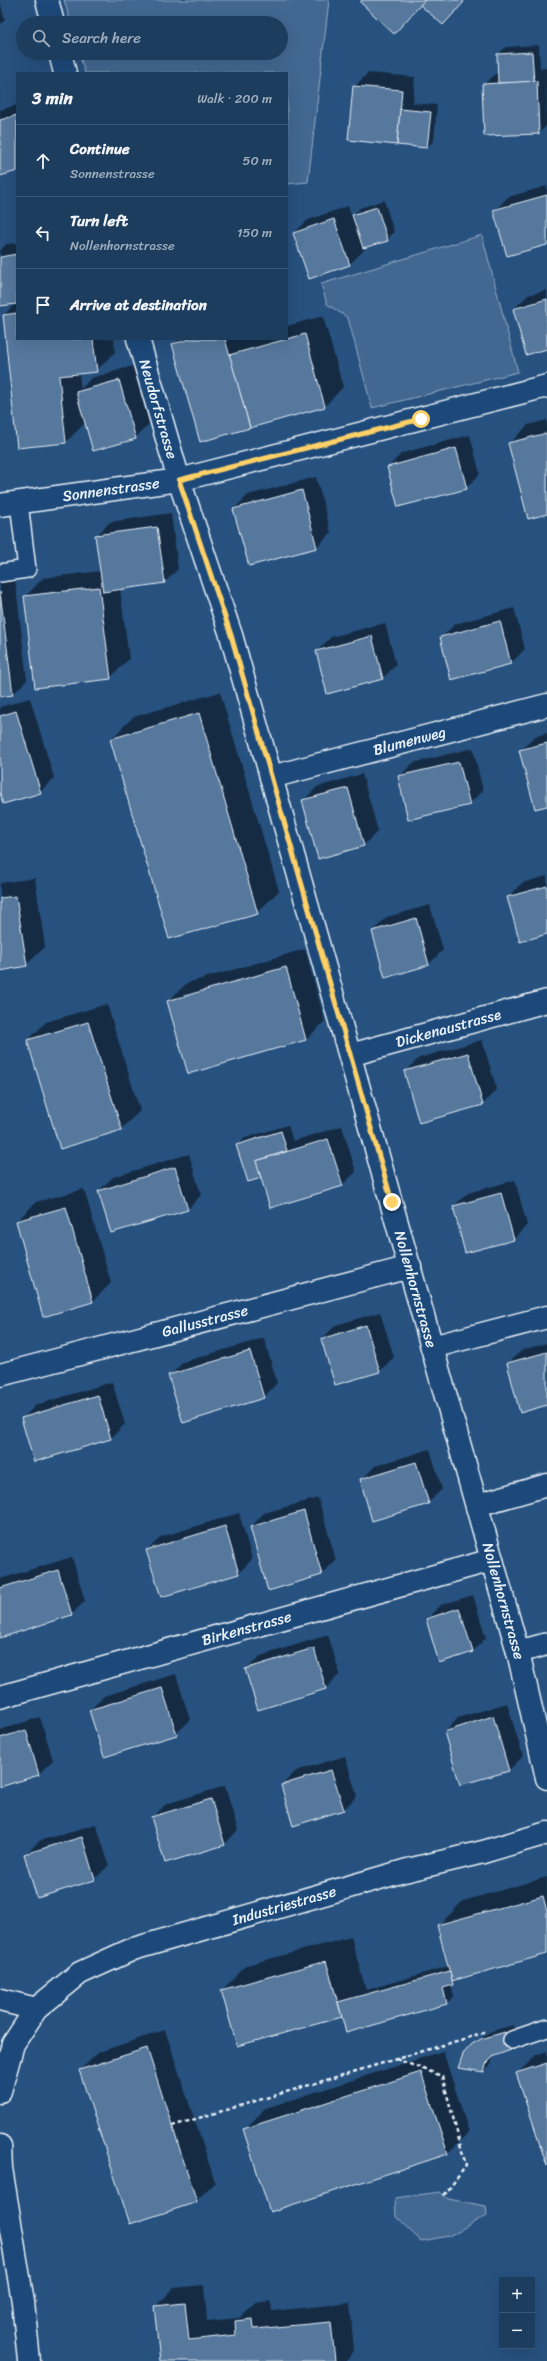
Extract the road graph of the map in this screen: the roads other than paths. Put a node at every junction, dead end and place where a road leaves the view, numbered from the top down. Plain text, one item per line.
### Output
1 (47, 0) edge
2 (51, 16) edge
3 (62, 60) edge
4 (65, 72) edge
5 (138, 340) edge
6 (547, 386) edge
7 (179, 480) junction
8 (9, 504) edge
9 (0, 573) edge
10 (547, 705) edge
11 (271, 777) junction
12 (547, 1001) edge
13 (350, 1055) junction
14 (410, 1267) junction
15 (547, 1317) edge
16 (432, 1347) junction
17 (0, 1375) edge
18 (547, 1485) edge
19 (477, 1505) junction
20 (492, 1560) junction
21 (547, 1644) edge
22 (518, 1652) junction
23 (0, 1697) edge
24 (547, 1778) edge
25 (547, 1833) edge
26 (0, 2000) edge
27 (36, 2009) junction
28 (547, 2028) edge
29 (512, 2040) dead end
30 (0, 2091) edge
31 (0, 2146) edge
32 (29, 2361) edge

1 - 2 street
3 - 4 street
5 - 7 street, Neudorfstrasse
6 - 7 street, Sonnenstrasse
7 - 8 street, Sonnenstrasse
7 - 11 street, Nollenhornstrasse
8 - 9 lane
10 - 11 street, Blumenweg
11 - 13 street, Nollenhornstrasse
12 - 13 street, Dickenaustrasse
13 - 14 street, Nollenhornstrasse
14 - 16 street, Nollenhornstrasse
14 - 17 street, Gallusstrasse
15 - 16 street
16 - 19 street, Nollenhornstrasse
18 - 19 street
19 - 20 street, Nollenhornstrasse
20 - 22 street, Nollenhornstrasse
20 - 23 street, Birkenstrasse
21 - 22 street
22 - 24 street, Nollenhornstrasse
25 - 27 street, Industriestrasse
26 - 27 street
27 - 30 street, Industriestrasse
28 - 29 lane
31 - 32 street

